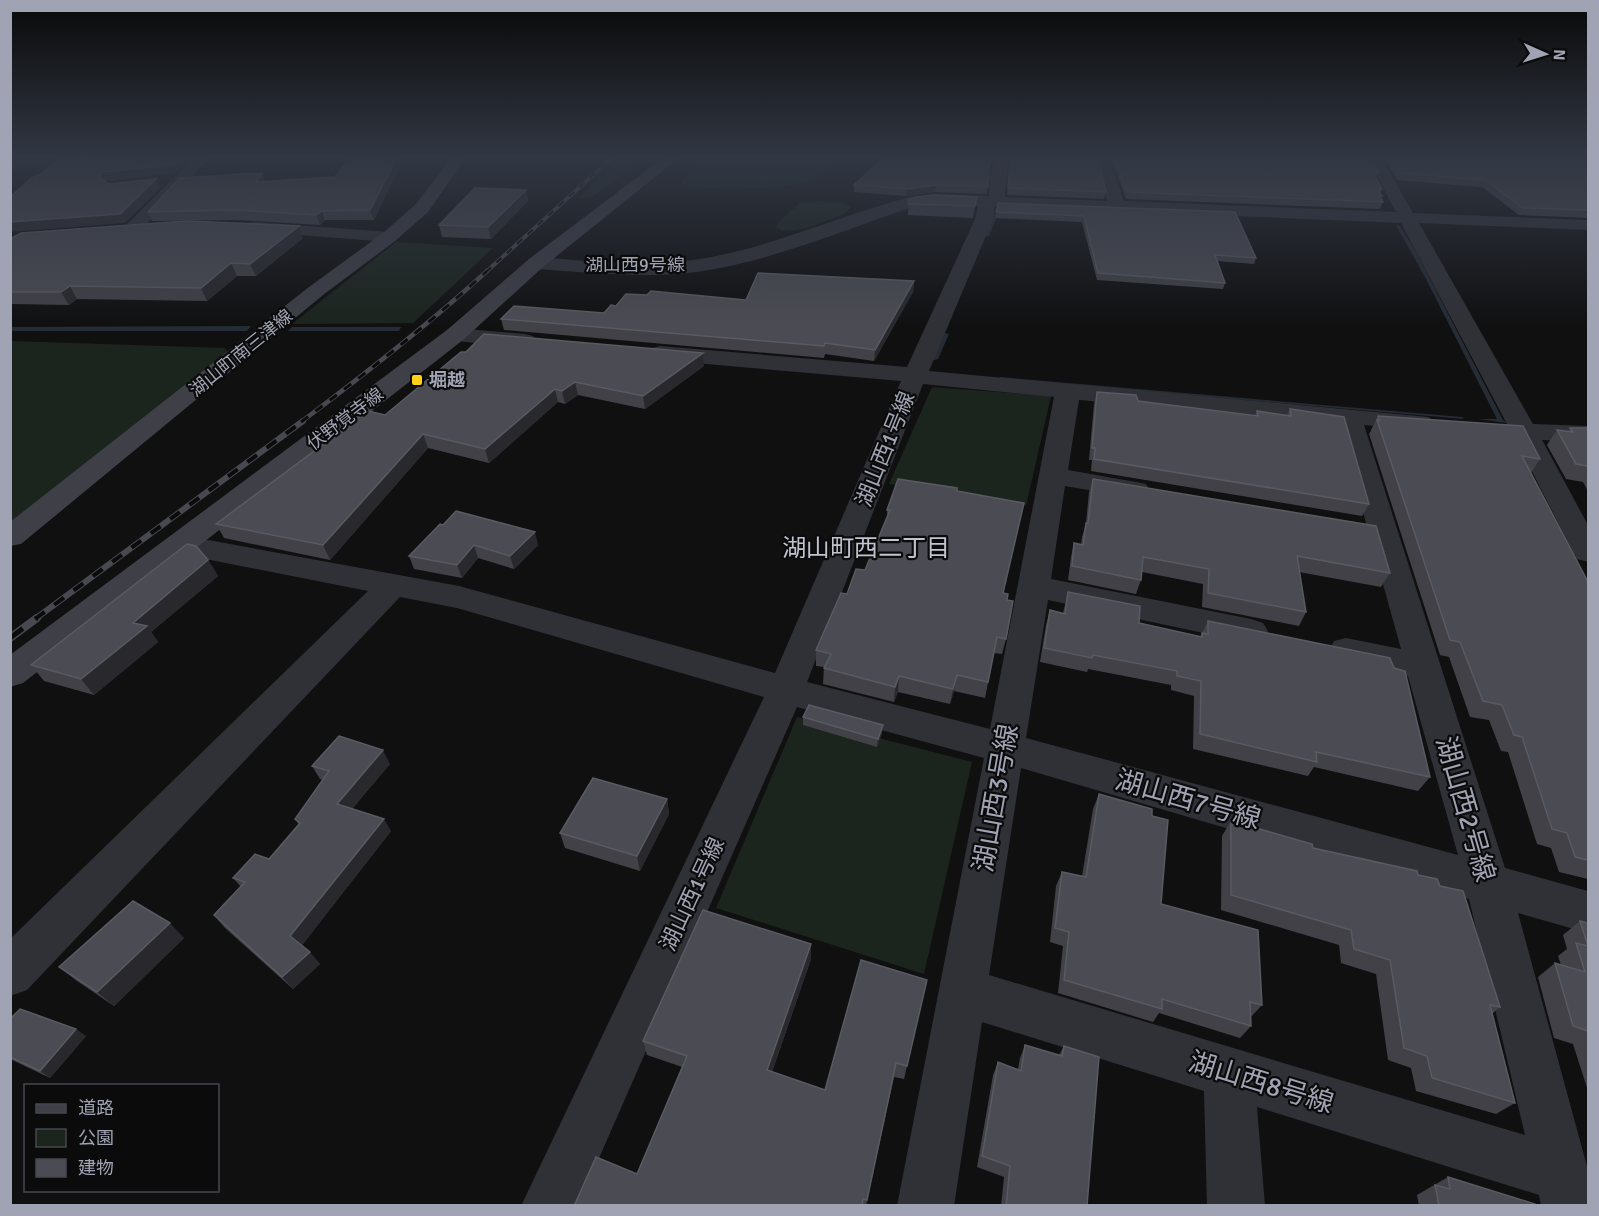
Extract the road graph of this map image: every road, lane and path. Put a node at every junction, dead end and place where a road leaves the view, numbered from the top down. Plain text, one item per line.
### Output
1 (147, 214) edge
2 (415, 214) edge
3 (600, 214) edge
4 (876, 214) edge
5 (986, 214) edge
6 (1321, 214) edge
7 (1405, 214) edge
8 (1407, 217) junction
9 (1588, 225) edge
10 (162, 227) edge
11 (235, 227) edge
12 (132, 229) junction
13 (110, 230) edge
14 (389, 237) junction
15 (536, 263) junction
16 (454, 335) junction
17 (548, 343) edge
18 (641, 351) edge
19 (915, 375) junction
20 (1068, 390) junction
21 (1349, 416) junction
22 (1524, 431) junction
23 (1588, 434) edge
24 (1053, 476) junction
25 (1160, 494) edge
26 (10, 537) edge
27 (181, 544) junction
28 (1588, 552) edge
29 (394, 584) junction
30 (1034, 586) junction
31 (1286, 638) edge
32 (1320, 645) edge
33 (1423, 666) junction
34 (10, 674) edge
35 (786, 690) junction
36 (1005, 748) junction
37 (1488, 885) junction
38 (1588, 912) edge
39 (10, 973) edge
40 (961, 991) junction
41 (1229, 1073) junction
42 (1566, 1190) edge
43 (549, 1206) edge
44 (924, 1206) edge
45 (1236, 1206) edge

1 - 12 street
2 - 14 main road, 湖山町南三津線
3 - 15 main road, 伏野覚寺線
4 - 15 street, 湖山西9号線
5 - 19 street
6 - 8 street, 湖山西9号線
7 - 8 street
8 - 9 street, 湖山西9号線
8 - 22 street
10 - 12 street
11 - 14 street
12 - 13 street
14 - 26 main road, 湖山町南三津線
15 - 16 main road, 伏野覚寺線
16 - 17 street
16 - 27 main road, 伏野覚寺線
18 - 19 street
19 - 20 street, 湖山西1号線
19 - 35 street, 湖山西1号線
20 - 21 street, 湖山西1号線
20 - 24 street, 湖山西3号線
21 - 22 street, 湖山西1号線
21 - 33 street, 湖山西2号線
22 - 23 street, 湖山西1号線
22 - 28 street
24 - 25 street
24 - 30 street, 湖山西3号線
27 - 29 street, 湖山西7号線
27 - 34 main road, 伏野覚寺線
29 - 35 street, 湖山西7号線
29 - 39 street
30 - 31 street
30 - 36 street, 湖山西3号線
32 - 33 street
33 - 37 street, 湖山西2号線
35 - 36 street, 湖山西7号線
35 - 43 street, 湖山西1号線
36 - 37 street, 湖山西7号線
36 - 40 street, 湖山西3号線
37 - 38 street, 湖山西7号線
37 - 42 street, 湖山西2号線
40 - 41 street, 湖山西8号線
40 - 44 street, 湖山西3号線
41 - 42 street, 湖山西8号線
41 - 45 street

